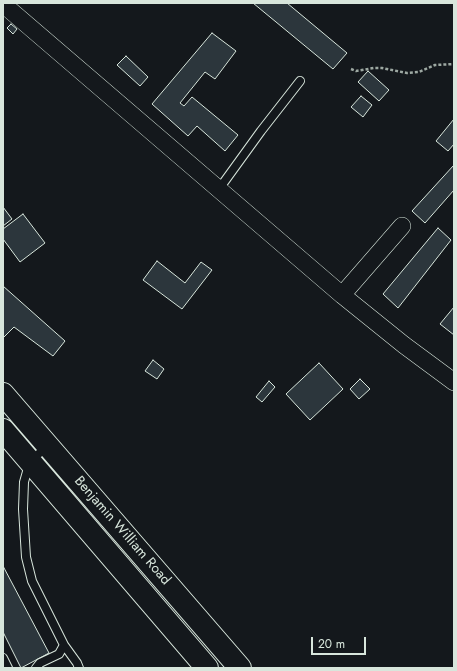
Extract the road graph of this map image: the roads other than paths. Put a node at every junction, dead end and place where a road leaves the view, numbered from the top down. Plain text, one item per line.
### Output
1 (3, 4) edge
2 (300, 81) dead end
3 (219, 189) junction
4 (402, 226) dead end
5 (342, 295) junction
6 (454, 382) edge
7 (3, 394) edge
8 (3, 430) edge
9 (48, 445) junction
10 (30, 461) junction
11 (64, 645) junction
12 (3, 658) edge
13 (8, 668) edge
14 (35, 668) edge
15 (79, 668) edge
16 (206, 668) edge
17 (240, 668) edge

1 - 3 street
2 - 3 lane
3 - 5 street
4 - 5 street
5 - 6 street
7 - 9 main road, Benjamin William Road
8 - 10 main road, Benjamin William Road
9 - 10 lane
9 - 17 main road, Benjamin William Road
10 - 11 lane
10 - 16 main road, Benjamin William Road
11 - 14 lane
11 - 15 lane
12 - 13 lane

